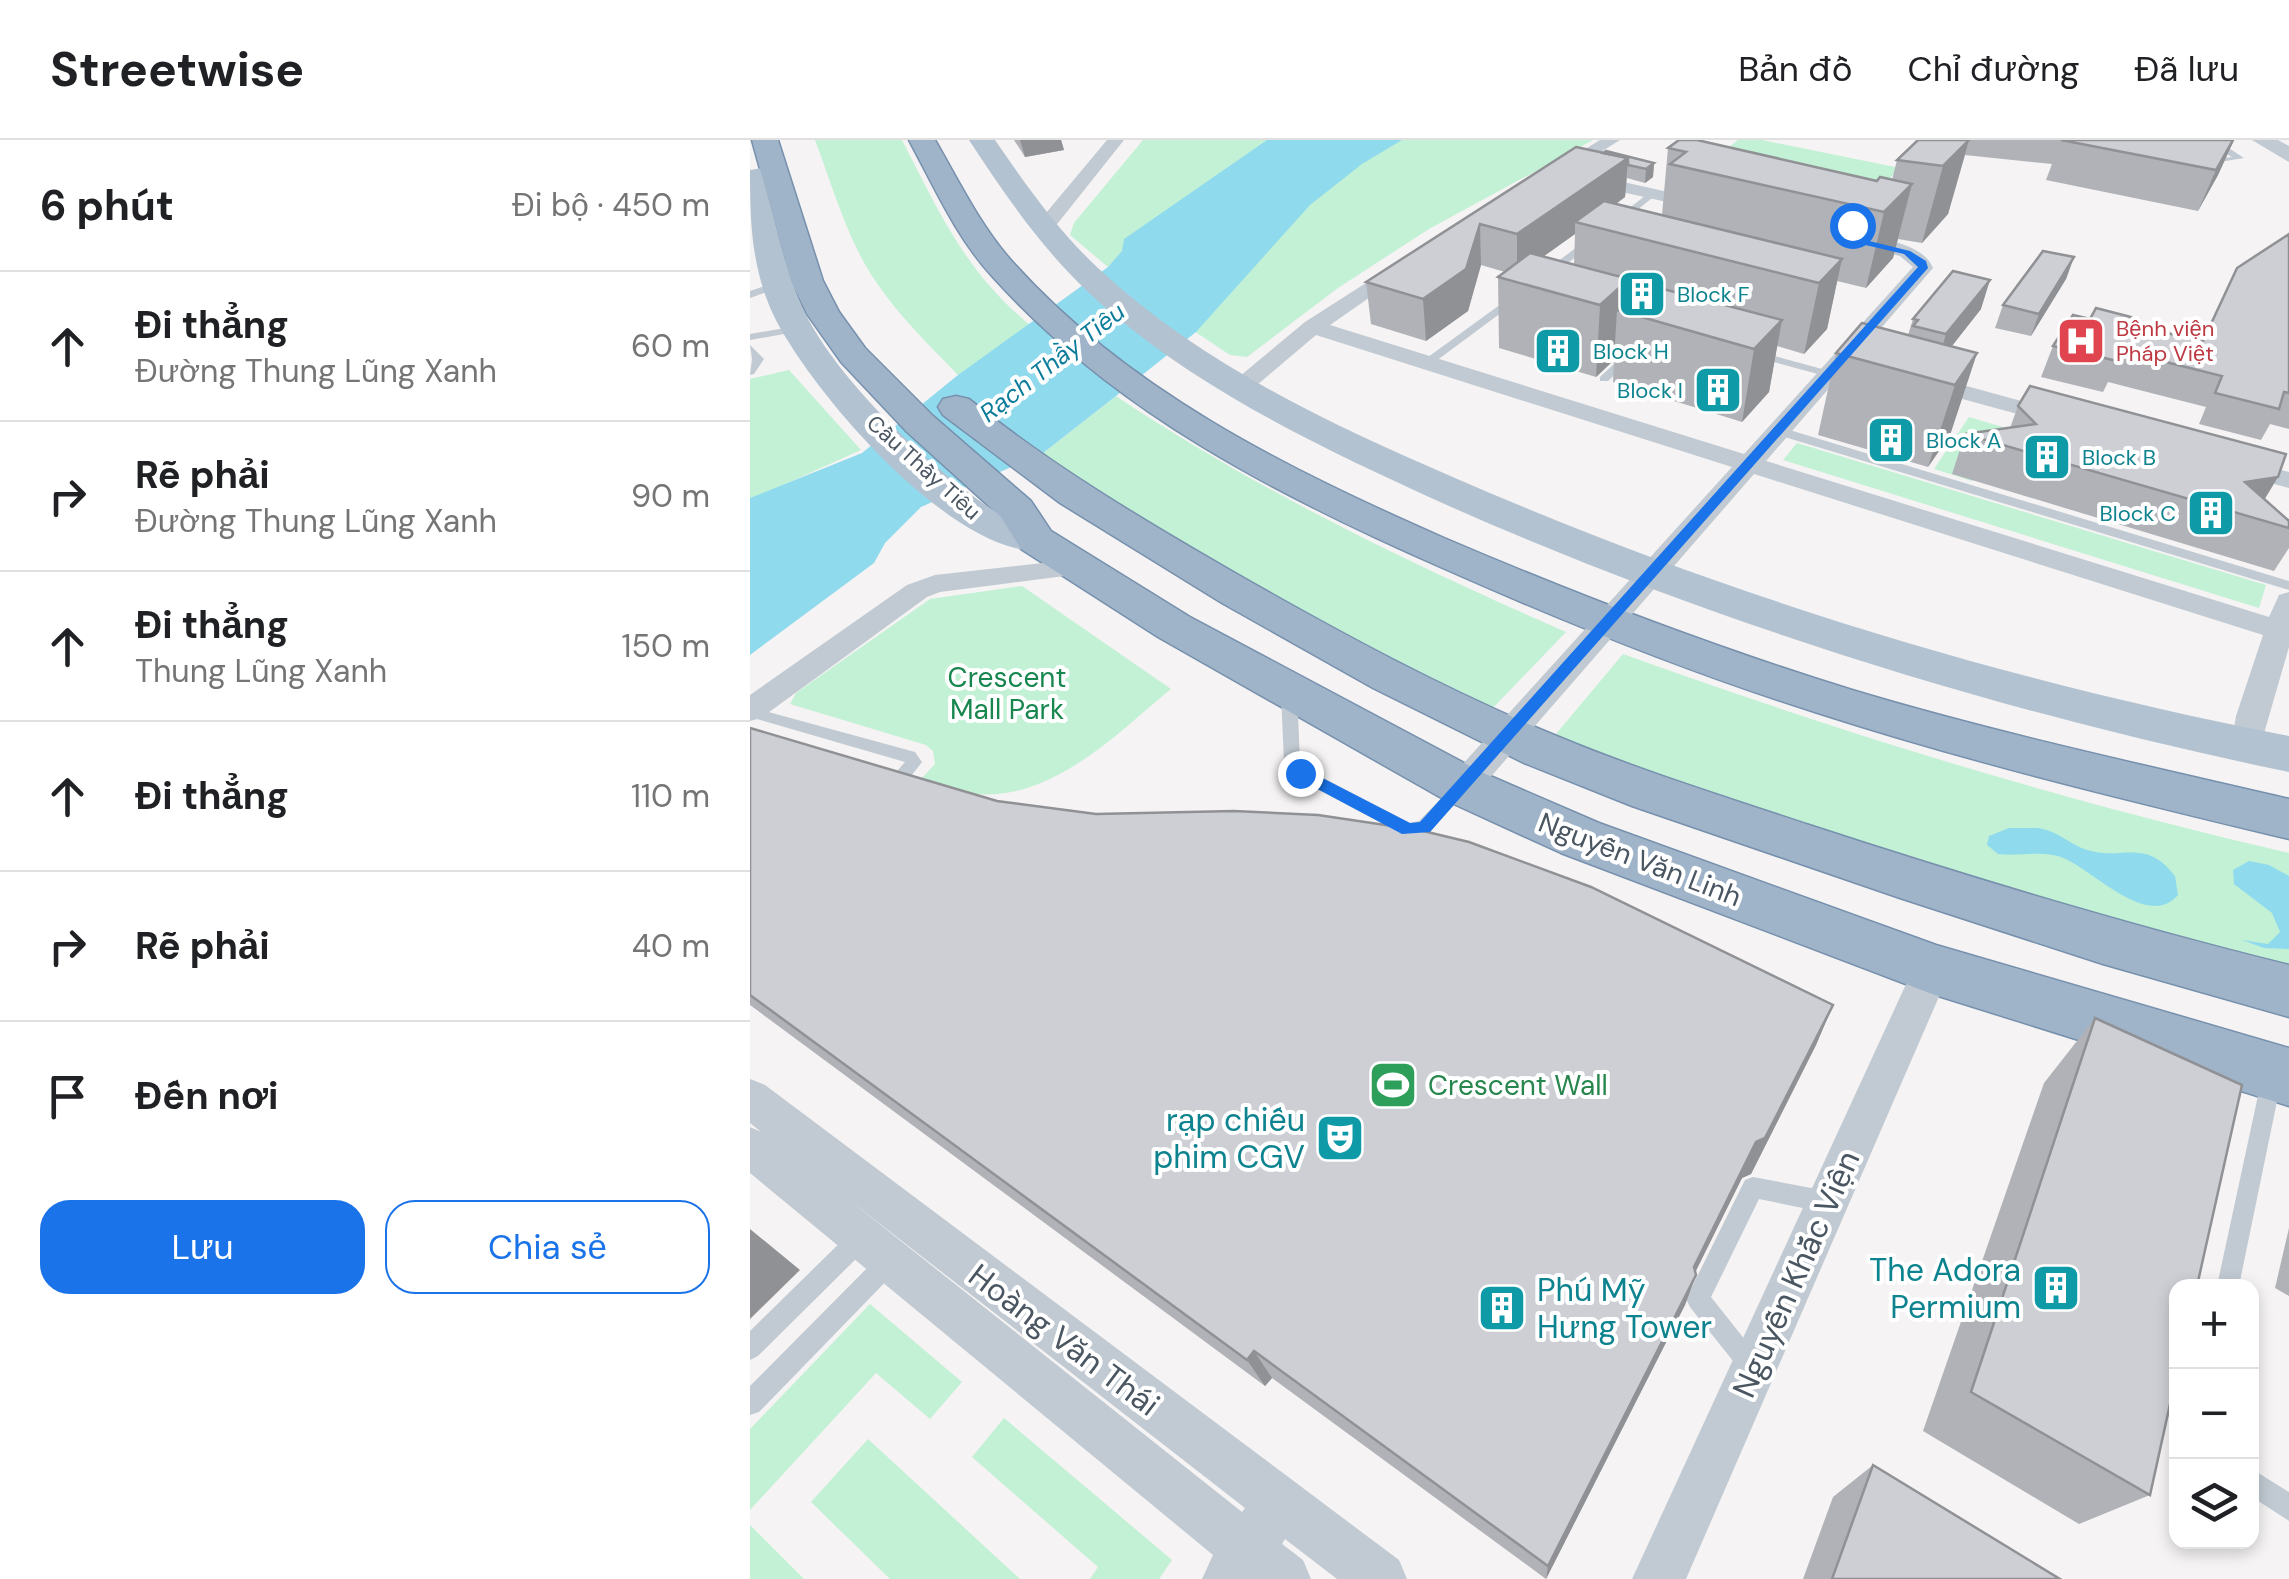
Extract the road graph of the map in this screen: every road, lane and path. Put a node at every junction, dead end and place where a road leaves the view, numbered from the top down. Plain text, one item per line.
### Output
1 (765, 140) edge
2 (922, 140) edge
3 (955, 140) edge
4 (982, 140) edge
5 (1116, 140) edge
6 (1612, 140) edge
7 (2186, 140) edge
8 (2263, 140) edge
9 (2289, 155) edge
10 (2184, 160) edge
11 (1557, 172) junction
12 (763, 176) edge
13 (1533, 186) edge
14 (1653, 194) junction
15 (1726, 211) edge
16 (1845, 233) edge
17 (1046, 244) junction
18 (1418, 255) edge
19 (1539, 280) edge
20 (764, 290) edge
21 (1525, 291) edge
22 (1312, 327) junction
23 (797, 329) junction
24 (750, 337) edge
25 (1646, 341) edge
26 (750, 348) edge
27 (1736, 349) edge
28 (838, 360) junction
29 (1428, 362) junction
30 (1843, 366) junction
31 (750, 372) edge
32 (1896, 374) edge
33 (1604, 379) dead end
34 (930, 382) dead end
35 (1215, 394) junction
36 (2084, 425) edge
37 (1779, 431) junction
38 (2214, 460) edge
39 (1752, 463) junction
40 (2289, 480) edge
41 (1013, 525) joint
42 (1078, 566) junction
43 (2289, 586) edge
44 (1632, 598) junction
45 (2284, 616) edge
46 (1289, 691) junction
47 (750, 711) edge
48 (1509, 736) junction
49 (2267, 763) edge
50 (872, 772) edge
51 (1464, 786) junction
52 (2289, 818) edge
53 (1932, 968) junction
54 (2289, 991) edge
55 (2281, 1074) edge
56 (750, 1098) edge
57 (750, 1147) edge
58 (1828, 1202) junction
59 (876, 1249) junction
60 (2230, 1279) edge
61 (1030, 1343) junction
62 (750, 1348) edge
63 (1753, 1369) junction
64 (750, 1402) edge
65 (2259, 1487) edge
66 (1278, 1504) junction
67 (2289, 1508) edge
68 (1254, 1570) edge
69 (1380, 1579) edge
70 (1659, 1579) edge

1 - 12 highway
2 - 35 highway
3 - 17 highway
4 - 17 main road
5 - 17 street
6 - 11 street
7 - 10 lane
8 - 9 street
11 - 13 street
11 - 14 street
12 - 20 main road
12 - 28 highway
14 - 15 street
14 - 19 lane
16 - 30 street
17 - 35 highway
18 - 22 street
20 - 23 main road
21 - 29 lane
22 - 29 street
22 - 35 street
23 - 24 lane
23 - 28 main road
25 - 33 lane
26 - 31 lane
27 - 30 lane
28 - 41 main road, Cầu Thầy Tiêu
29 - 39 street
30 - 37 street
32 - 36 street
34 - 48 highway
35 - 44 main road
35 - 44 highway
37 - 39 street
37 - 43 lane
38 - 40 street
39 - 44 street
39 - 45 street
41 - 42 highway, Nguyễn Văn Linh
42 - 46 highway, Nguyễn Văn Linh
42 - 47 street
44 - 48 street
44 - 49 highway
44 - 52 highway
45 - 49 street
46 - 51 highway, Nguyễn Văn Linh
46 - 51 lane
47 - 50 lane
48 - 51 street
48 - 54 highway
51 - 53 highway, Nguyễn Văn Linh
53 - 55 highway, Nguyễn Văn Linh
53 - 58 street, Nguyễn Khắc Viện
55 - 60 lane
56 - 61 street, Hoàng Văn Thái
57 - 59 street, Hoàng Văn Thái
58 - 63 street, Nguyễn Khắc Viện
58 - 63 lane
59 - 61 street, Hoàng Văn Thái
59 - 62 lane
59 - 64 lane
61 - 66 street, Hoàng Văn Thái
61 - 68 street, Hoàng Văn Thái
63 - 70 street, Nguyễn Khắc Viện
65 - 67 lane
66 - 68 street
66 - 69 street, Hoàng Văn Thái

